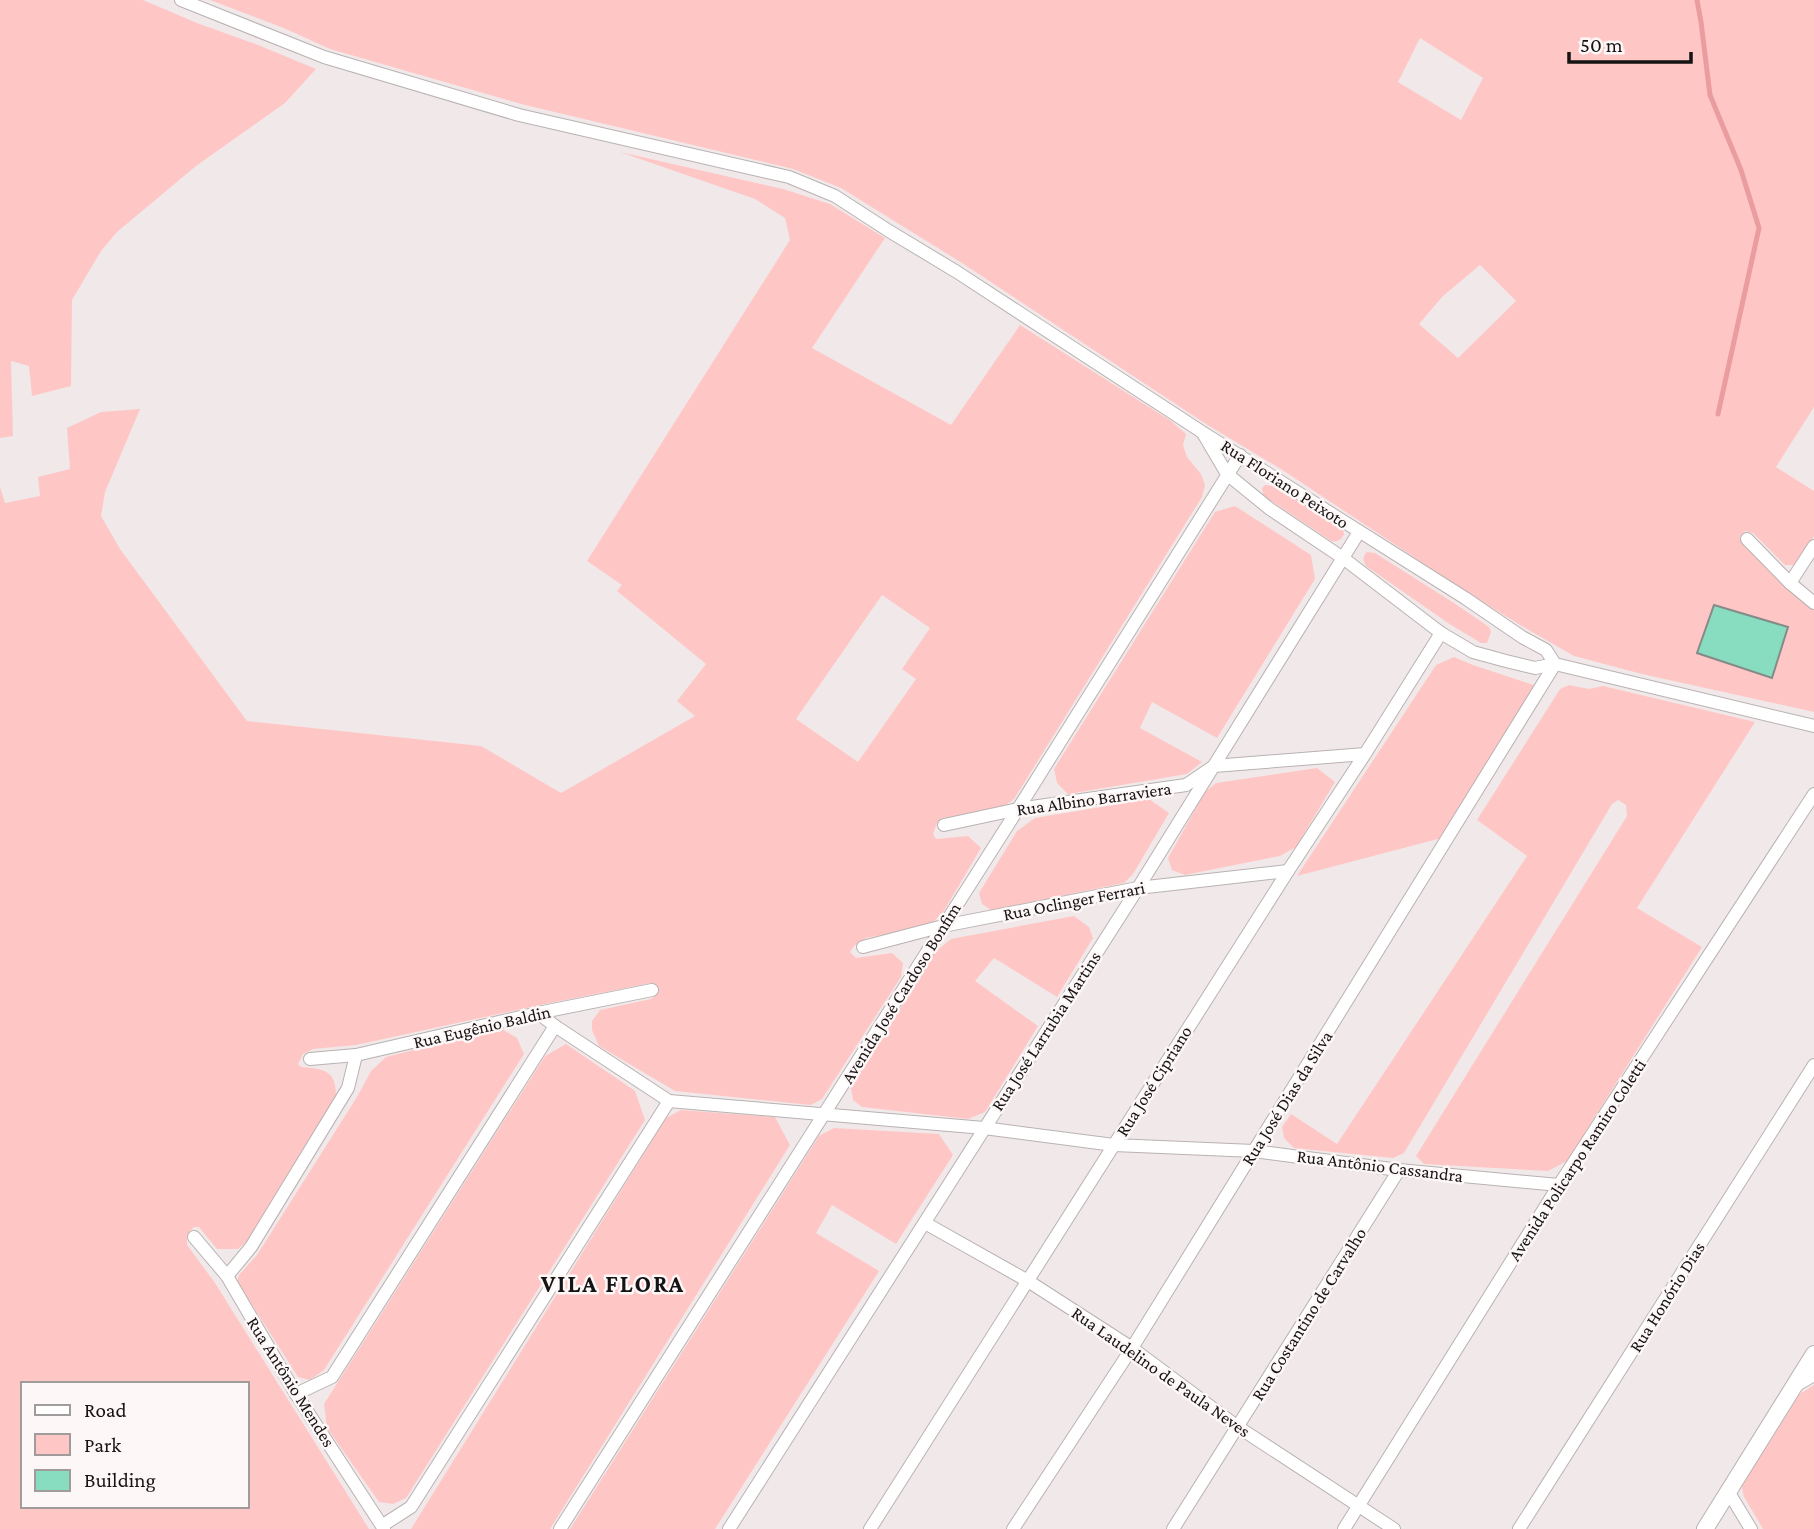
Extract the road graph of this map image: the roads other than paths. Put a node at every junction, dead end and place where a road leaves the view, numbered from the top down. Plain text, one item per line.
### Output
1 (181, 0) edge
2 (1202, 432) junction
3 (1240, 455) junction
4 (1227, 474) junction
5 (1359, 532) junction
6 (1747, 539) dead end
7 (1814, 546) edge
8 (1343, 558) junction
9 (1790, 583) junction
10 (1814, 603) edge
11 (1441, 633) junction
12 (1555, 664) junction
13 (1814, 726) edge
14 (1365, 754) junction
15 (1214, 766) junction
16 (1814, 794) edge
17 (1018, 809) junction
18 (944, 825) dead end
19 (1288, 871) junction
20 (1138, 887) junction
21 (943, 926) junction
22 (863, 947) dead end
23 (652, 990) dead end
24 (538, 1013) junction
25 (555, 1026) junction
26 (356, 1055) junction
27 (310, 1059) dead end
28 (1814, 1065) edge
29 (669, 1101) junction
30 (824, 1115) junction
31 (984, 1128) junction
32 (1114, 1145) junction
33 (1254, 1152) junction
34 (1399, 1170) junction
35 (1559, 1185) junction
36 (925, 1223) junction
37 (194, 1237) dead end
38 (227, 1276) junction
39 (1028, 1281) junction
40 (1132, 1348) junction
41 (1814, 1354) edge
42 (1814, 1376) edge
43 (1793, 1387) junction
44 (296, 1394) junction
45 (1238, 1427) junction
46 (1728, 1491) junction
47 (1359, 1506) junction
48 (383, 1527) edge
49 (560, 1529) edge
50 (729, 1529) edge
51 (870, 1529) edge
52 (1013, 1529) edge
53 (1173, 1529) edge
54 (1344, 1529) edge
55 (1394, 1529) edge
56 (1520, 1529) edge
57 (1704, 1529) edge
58 (1751, 1529) edge

1 - 2 street
2 - 3 street, Rua Floriano Peixoto
2 - 4 street, Rua Floriano Peixoto
3 - 4 street, Avenida José Cardoso Bonfim
3 - 5 street, Rua Floriano Peixoto
4 - 8 street, Rua Floriano Peixoto
4 - 17 street, Avenida José Cardoso Bonfim
5 - 8 street, Rua José Larrubia Martins
5 - 12 street, Rua Floriano Peixoto
6 - 9 street
7 - 9 street
8 - 11 street, Rua Floriano Peixoto
8 - 15 street, Rua José Larrubia Martins
9 - 10 street
11 - 12 street, Rua Floriano Peixoto
11 - 14 street, Rua José Cipriano
12 - 13 street, Rua Floriano Peixoto
12 - 33 street, Rua José Dias da Silva
14 - 15 street, Rua Albino Barraviera
14 - 19 street, Rua José Cipriano
15 - 17 street, Rua Albino Barraviera
15 - 20 street, Rua José Larrubia Martins
16 - 35 street, Avenida Policarpo Ramiro Coletti
17 - 18 street, Rua Albino Barraviera
17 - 21 street, Avenida José Cardoso Bonfim
19 - 20 street, Rua Oclinger Ferrari
19 - 32 street, Rua José Cipriano
20 - 21 street, Rua Oclinger Ferrari
20 - 31 street, Rua José Larrubia Martins
21 - 22 street, Rua Oclinger Ferrari
21 - 30 street, Avenida José Cardoso Bonfim
23 - 24 street, Rua Eugênio Baldin
24 - 25 street
24 - 26 street, Rua Eugênio Baldin
25 - 29 street
25 - 44 street
26 - 27 street, Rua Eugênio Baldin
26 - 38 street
28 - 56 street, Rua Honório Dias
29 - 30 street, Rua Antônio Cassandra
29 - 48 street
30 - 31 street, Rua Antônio Cassandra
30 - 49 street, Avenida José Cardoso Bonfim
31 - 32 street, Rua Antônio Cassandra
31 - 36 street, Rua José Larrubia Martins
32 - 33 street, Rua Antônio Cassandra
32 - 39 street, Rua José Cipriano
33 - 34 street, Rua Antônio Cassandra
33 - 40 street, Rua José Dias da Silva
34 - 35 street, Rua Antônio Cassandra
34 - 45 street, Rua Costantino de Carvalho
35 - 47 street, Avenida Policarpo Ramiro Coletti
36 - 39 street, Rua Laudelino de Paula Neves
36 - 50 street, Rua José Larrubia Martins
37 - 38 street, Rua Antônio Mendes
38 - 44 street, Rua Antônio Mendes
39 - 40 street, Rua Laudelino de Paula Neves
39 - 51 street, Rua José Cipriano
40 - 45 street, Rua Laudelino de Paula Neves
40 - 52 street, Rua José Dias da Silva
41 - 43 street
42 - 43 street
43 - 46 street
44 - 48 street, Rua Antônio Mendes
45 - 47 street, Rua Laudelino de Paula Neves
45 - 53 street, Rua Costantino de Carvalho
46 - 57 street
46 - 58 street
47 - 54 street, Avenida Policarpo Ramiro Coletti
47 - 55 street, Rua Laudelino de Paula Neves

